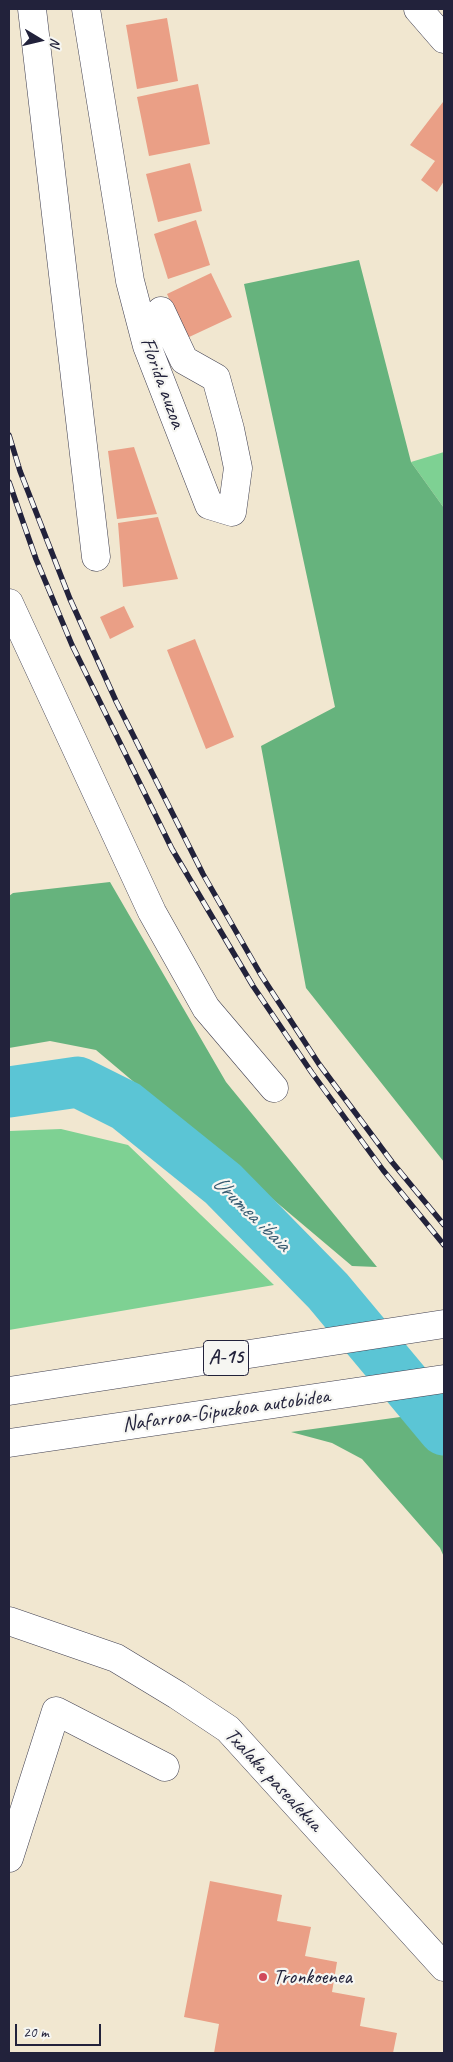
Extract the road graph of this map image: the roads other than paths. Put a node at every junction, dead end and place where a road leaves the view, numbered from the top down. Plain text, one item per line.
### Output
1 (32, 9) edge
2 (86, 9) edge
3 (418, 9) edge
4 (444, 39) edge
5 (162, 311) dead end
6 (96, 557) dead end
7 (9, 603) edge
8 (274, 1088) dead end
9 (444, 1324) edge
10 (444, 1378) edge
11 (9, 1391) edge
12 (9, 1444) edge
13 (9, 1621) edge
14 (165, 1766) dead end
15 (9, 1858) edge
16 (444, 1967) edge

1 - 6 main road
2 - 5 main road, Florida auzoa
3 - 4 main road
7 - 8 main road
9 - 11 main road, A-15
10 - 12 main road, Nafarroa-Gipuzkoa autobidea / A-15
13 - 16 main road, Txalaka pasealekua
14 - 15 main road

